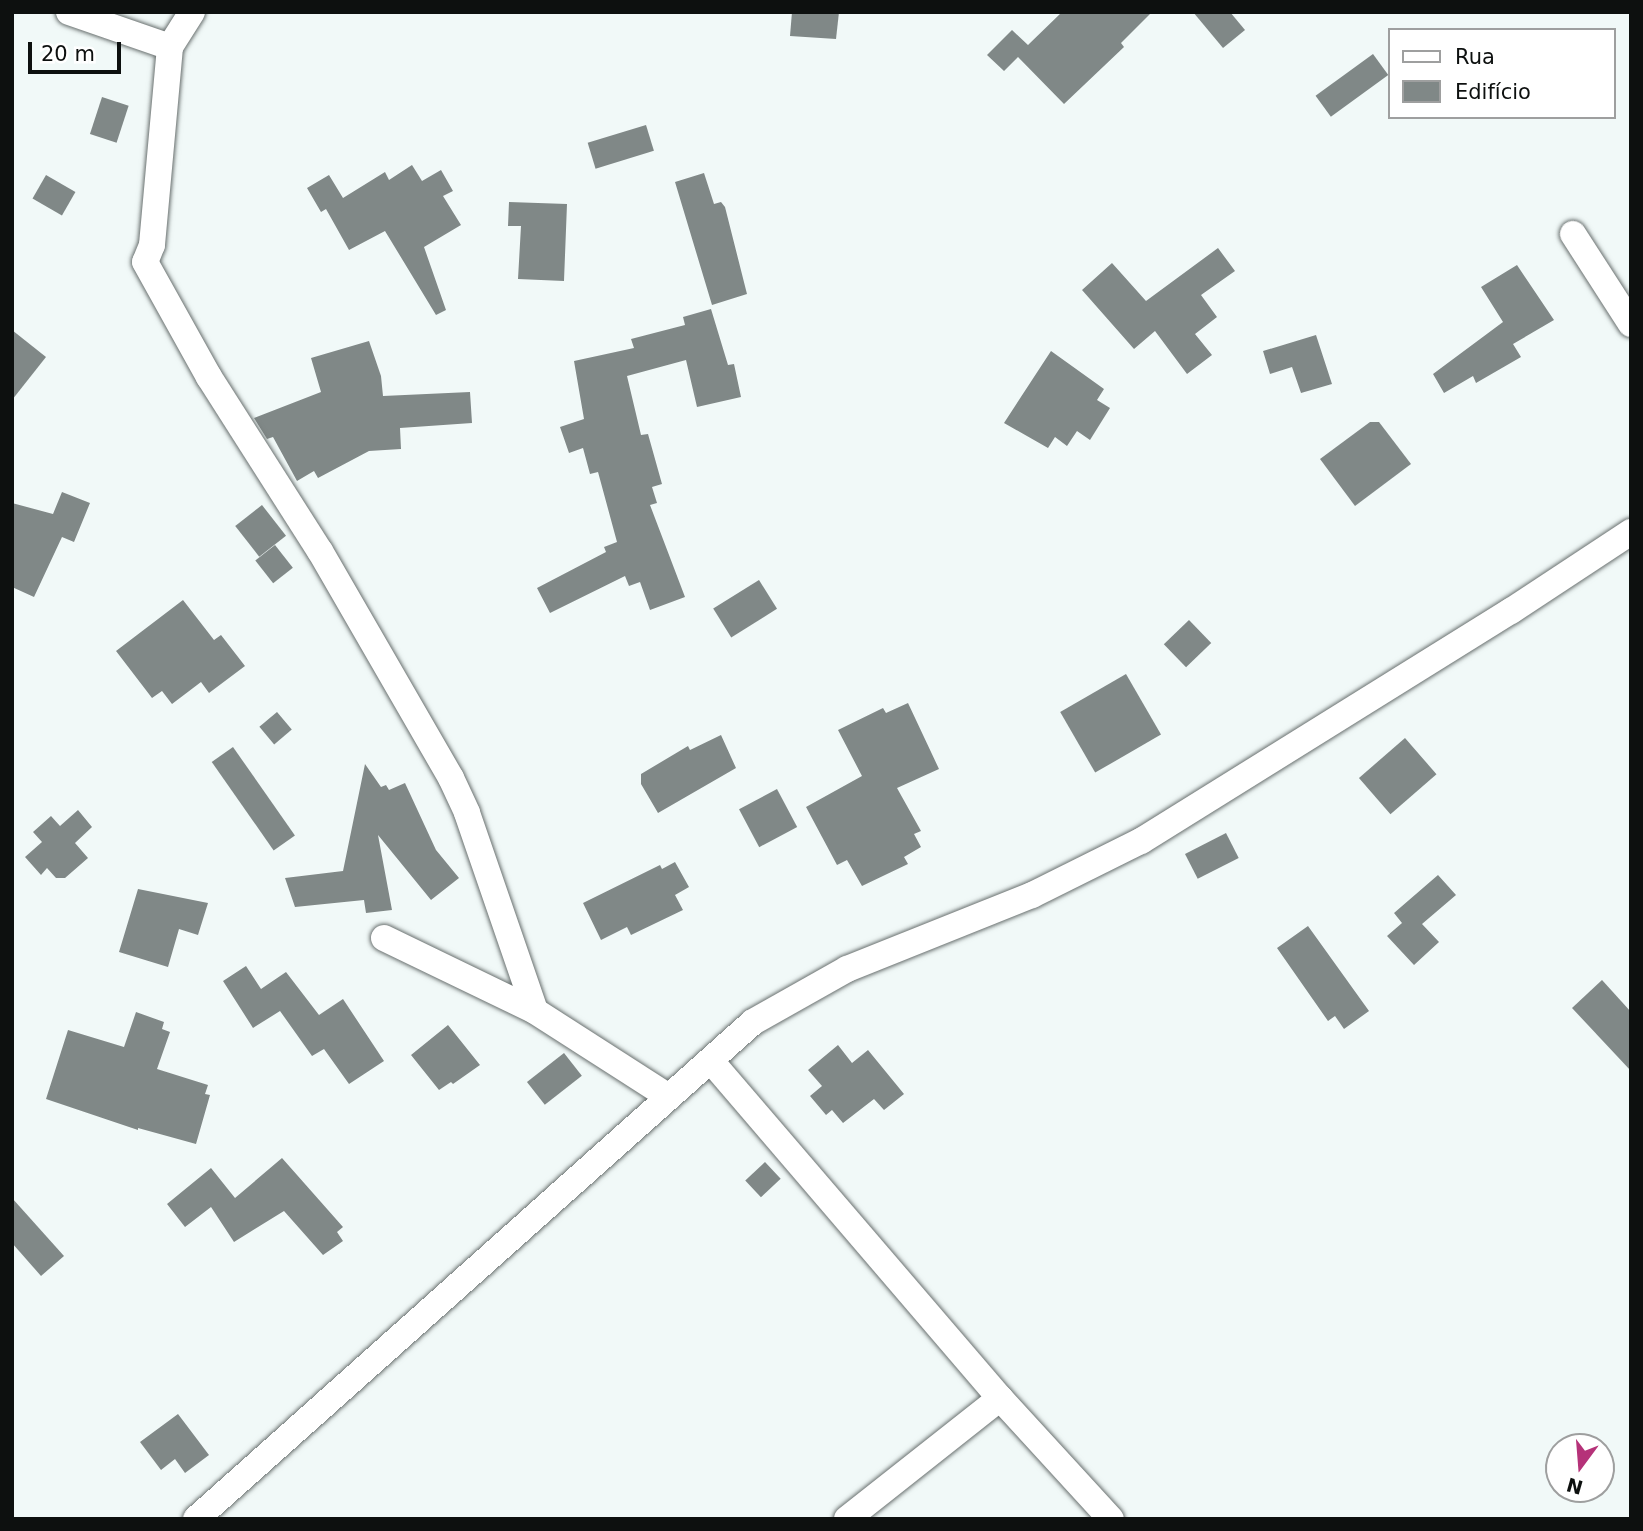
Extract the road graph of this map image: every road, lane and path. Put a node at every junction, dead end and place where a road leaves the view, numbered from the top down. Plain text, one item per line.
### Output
1 (69, 12) edge
2 (192, 12) edge
3 (170, 47) junction
4 (1573, 234) dead end
5 (1631, 324) edge
6 (1631, 531) edge
7 (384, 938) dead end
8 (535, 1011) junction
9 (711, 1061) junction
10 (669, 1097) junction
11 (1000, 1398) junction
12 (196, 1519) edge
13 (847, 1519) edge
14 (1111, 1519) edge

1 - 3 street
2 - 3 street
3 - 8 street
4 - 5 street
6 - 9 street
7 - 8 street
8 - 10 street
9 - 10 street
9 - 11 street
10 - 12 street
11 - 13 street
11 - 14 street

